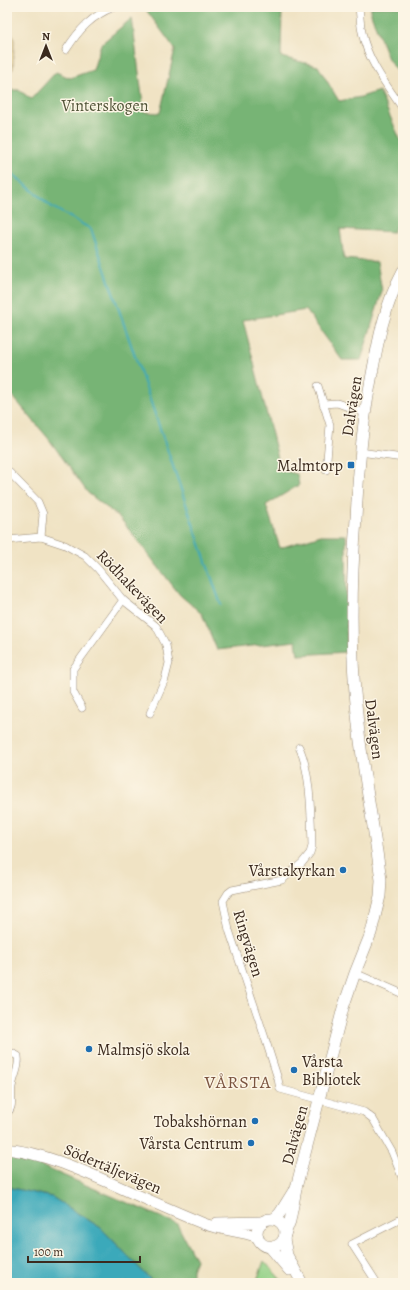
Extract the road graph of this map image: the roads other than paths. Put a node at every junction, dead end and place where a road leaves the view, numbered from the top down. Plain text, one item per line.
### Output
1 (114, 7) edge
2 (358, 7) edge
3 (66, 50) dead end
4 (403, 109) edge
5 (403, 271) edge
6 (318, 386) dead end
7 (324, 404) junction
8 (365, 413) junction
9 (360, 452) junction
10 (403, 458) edge
11 (7, 470) edge
12 (326, 470) dead end
13 (41, 537) junction
14 (7, 540) edge
15 (123, 600) junction
16 (82, 708) dead end
17 (150, 713) dead end
18 (299, 747) dead end
19 (355, 973) junction
20 (403, 994) edge
21 (7, 1051) edge
22 (9, 1087) edge
23 (319, 1100) junction
24 (7, 1114) edge
25 (7, 1149) edge
26 (403, 1180) edge
27 (297, 1184) junction
28 (403, 1218) edge
29 (274, 1219) junction
30 (263, 1222) junction
31 (204, 1224) junction
32 (284, 1236) junction
33 (258, 1237) junction
34 (269, 1246) junction
35 (298, 1283) edge
36 (302, 1283) edge
37 (377, 1283) edge

1 - 3 street
2 - 4 street
5 - 8 main road, Dalvägen
6 - 7 street
7 - 8 street
7 - 12 street
8 - 9 main road, Dalvägen
9 - 10 street
9 - 19 main road, Dalvägen
11 - 13 street
13 - 14 street, Rödhakevägen
13 - 15 street, Rödhakevägen
15 - 16 street
15 - 17 street, Rödhakevägen
18 - 23 street, Ringvägen
19 - 20 street
19 - 23 main road, Dalvägen
21 - 22 street
22 - 24 street
23 - 26 street
23 - 27 main road, Dalvägen
25 - 31 main road, Södertäljevägen
27 - 29 main road, Dalvägen
27 - 32 main road, Dalvägen
28 - 37 street
29 - 30 main road
29 - 32 main road
30 - 31 main road, Södertäljevägen
30 - 33 main road
31 - 33 main road, Södertäljevägen
32 - 34 main road
32 - 36 main road
33 - 34 main road
34 - 35 main road

